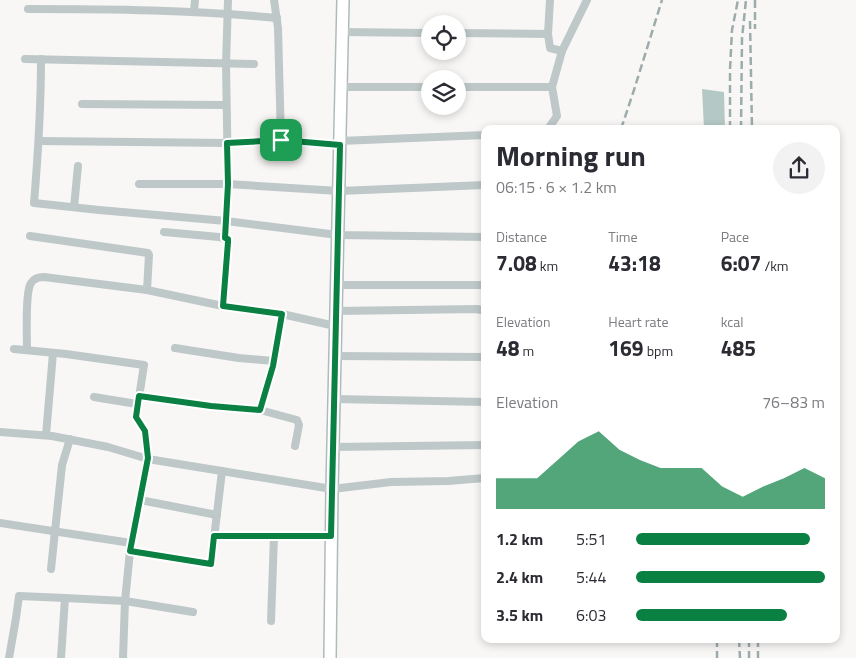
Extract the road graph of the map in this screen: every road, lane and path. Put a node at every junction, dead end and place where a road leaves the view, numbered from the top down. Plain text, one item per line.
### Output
1 (104, 0) edge
2 (194, 0) edge
3 (228, 0) edge
4 (274, 0) edge
5 (343, 0) edge
6 (550, 0) edge
7 (587, 0) edge
8 (28, 9) dead end
9 (105, 9) junction
10 (194, 12) junction
11 (229, 13) junction
12 (277, 18) junction
13 (342, 32) junction
14 (421, 33) edge
15 (466, 33) edge
16 (548, 34) junction
17 (562, 51) junction
18 (25, 59) dead end
19 (41, 59) junction
20 (226, 64) junction
21 (254, 64) dead end
22 (341, 86) junction
23 (421, 87) edge
24 (466, 87) edge
25 (552, 87) junction
26 (82, 104) dead end
27 (226, 106) junction
28 (551, 125) edge
29 (481, 135) edge
30 (281, 140) junction
31 (40, 141) junction
32 (227, 143) junction
33 (340, 143) junction
34 (78, 166) dead end
35 (139, 184) dead end
36 (228, 184) junction
37 (481, 184) edge
38 (338, 191) junction
39 (74, 208) junction
40 (226, 221) junction
41 (164, 232) dead end
42 (30, 236) dead end
43 (338, 236) junction
44 (481, 237) edge
45 (225, 238) junction
46 (336, 285) junction
47 (481, 285) edge
48 (147, 290) junction
49 (223, 306) junction
50 (336, 311) junction
51 (481, 311) edge
52 (282, 314) junction
53 (335, 326) junction
54 (175, 348) dead end
55 (14, 349) dead end
56 (27, 350) junction
57 (53, 353) junction
58 (335, 356) junction
59 (481, 357) edge
60 (274, 361) junction
61 (94, 397) dead end
62 (334, 399) junction
63 (138, 400) junction
64 (481, 402) edge
65 (260, 410) junction
66 (0, 432) edge
67 (46, 435) junction
68 (70, 439) junction
69 (481, 445) edge
70 (295, 446) dead end
71 (332, 447) junction
72 (148, 458) junction
73 (222, 471) junction
74 (481, 478) edge
75 (332, 489) junction
76 (140, 500) junction
77 (217, 516) junction
78 (0, 524) edge
79 (55, 532) junction
80 (214, 536) junction
81 (274, 536) junction
82 (331, 536) junction
83 (130, 547) junction
84 (51, 570) dead end
85 (65, 598) junction
86 (125, 601) junction
87 (193, 612) dead end
88 (271, 621) dead end
89 (10, 658) edge
90 (60, 658) edge
91 (124, 658) edge
92 (330, 658) edge

1 - 9 street
2 - 10 street
3 - 11 street
4 - 12 street
5 - 13 main road
6 - 16 street
7 - 17 street
8 - 9 street
9 - 10 street
10 - 11 street
11 - 12 street
11 - 20 street
12 - 30 street
13 - 14 street
13 - 22 main road
15 - 16 street
16 - 17 street
17 - 25 street
18 - 19 street
19 - 20 street
19 - 31 street
20 - 21 street
20 - 27 street
22 - 23 street
22 - 33 main road
24 - 25 street
25 - 28 street
26 - 27 street
27 - 32 street
29 - 33 street
30 - 32 street
30 - 33 street
31 - 32 street
31 - 39 street
32 - 36 street
33 - 38 main road
34 - 39 street
35 - 36 street
36 - 38 street
36 - 40 street
37 - 38 street
38 - 43 main road
39 - 40 street
40 - 43 street
40 - 45 street
41 - 45 street
42 - 48 street
43 - 44 street
43 - 46 main road
45 - 49 street
46 - 47 street
46 - 50 main road
48 - 49 street
48 - 56 street
49 - 52 street
50 - 51 street
50 - 53 main road
52 - 53 street
52 - 60 street
53 - 58 main road
54 - 60 street
55 - 56 street
56 - 57 street
57 - 63 street
57 - 67 street
58 - 59 street
58 - 62 main road
60 - 65 street
61 - 63 street
62 - 64 street
62 - 71 main road
63 - 65 street
63 - 72 street
65 - 70 street
66 - 67 street
67 - 68 street
68 - 72 street
68 - 79 street
69 - 71 street
71 - 75 main road
72 - 73 street
72 - 76 street
73 - 75 street
73 - 77 street
74 - 75 street
75 - 82 main road
76 - 77 street
76 - 83 street
77 - 80 street
78 - 79 street
79 - 83 street
79 - 84 street
80 - 81 street
80 - 83 street
81 - 82 street
81 - 88 street
82 - 92 main road
83 - 86 street
85 - 86 street
85 - 89 street
85 - 90 street
86 - 87 street
86 - 91 street

